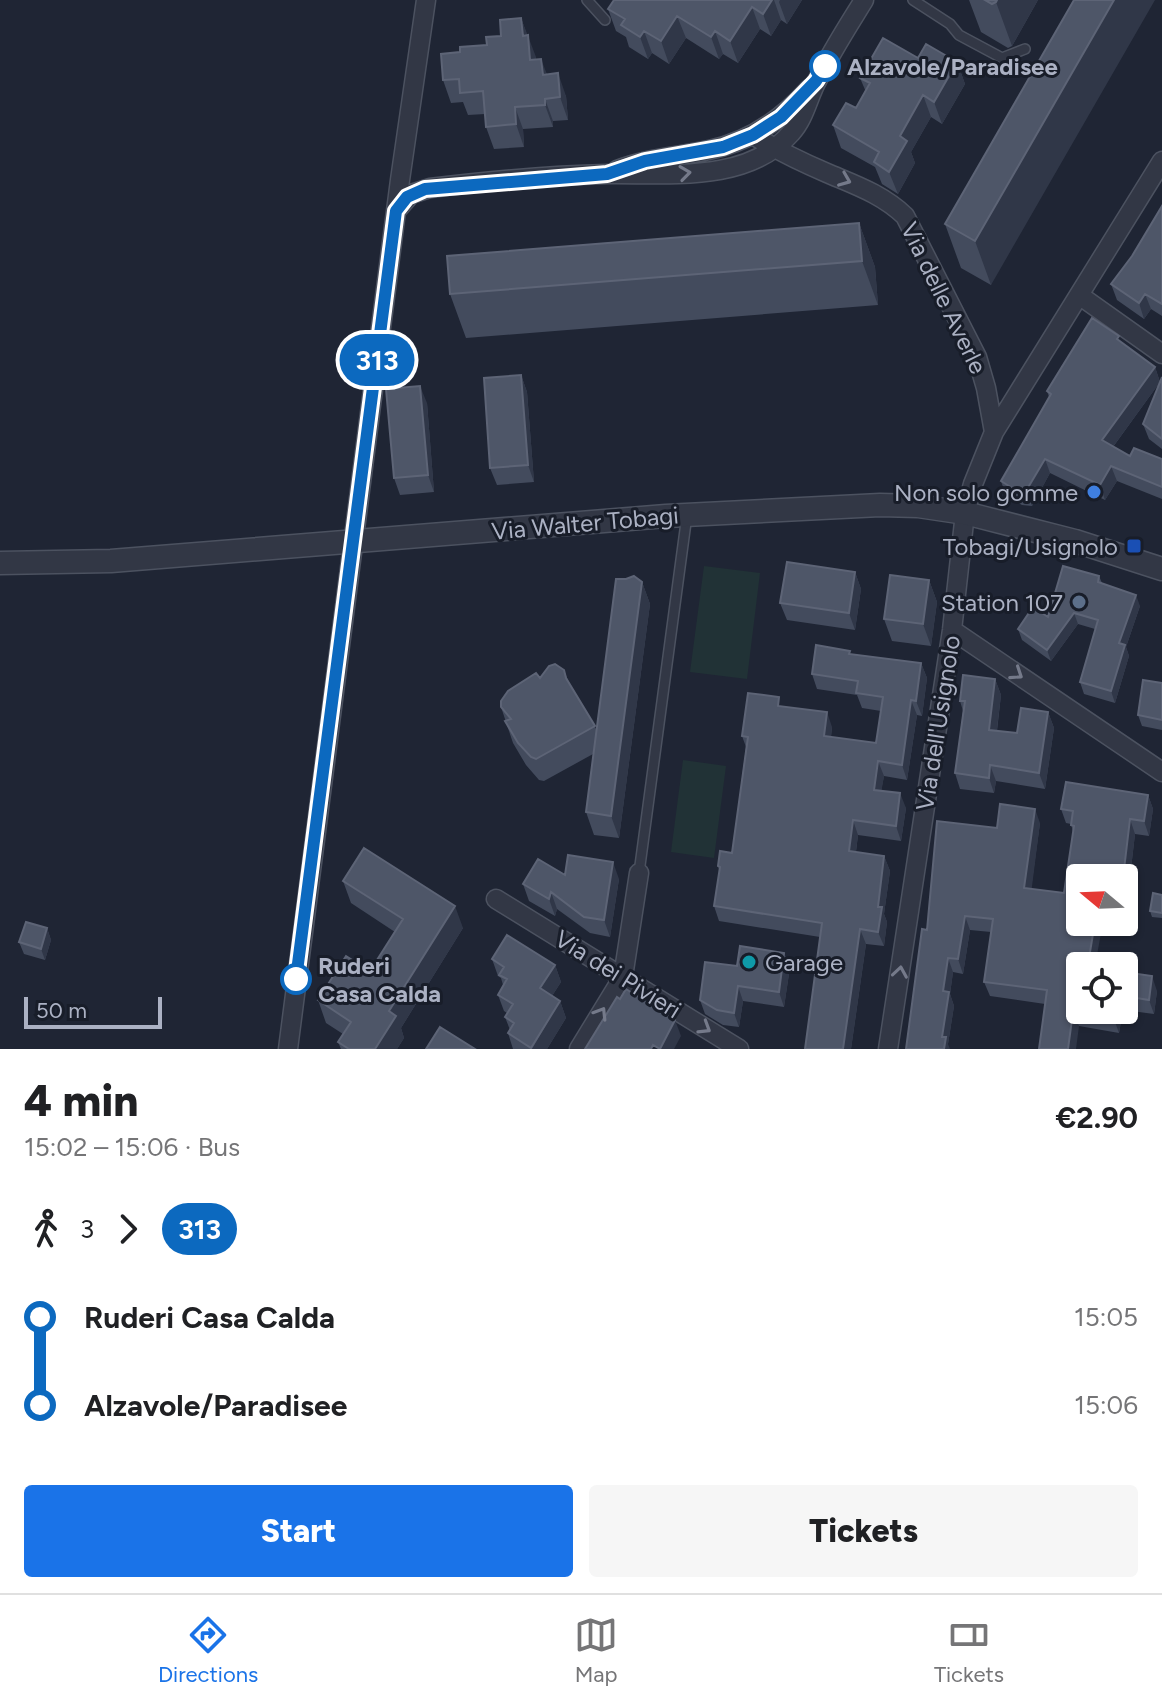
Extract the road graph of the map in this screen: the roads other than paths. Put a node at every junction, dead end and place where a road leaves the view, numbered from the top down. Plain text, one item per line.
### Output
1 (426, 0) edge
2 (587, 0) edge
3 (864, 0) edge
4 (913, 0) edge
5 (605, 20) edge
6 (1025, 49) dead end
7 (816, 81) junction
8 (753, 135) junction
9 (774, 148) junction
10 (1162, 161) edge
11 (607, 174) junction
12 (396, 211) junction
13 (1079, 295) junction
14 (1162, 354) edge
15 (994, 432) junction
16 (965, 513) junction
17 (687, 515) junction
18 (354, 541) junction
19 (0, 563) edge
20 (1162, 569) edge
21 (952, 630) junction
22 (1162, 772) edge
23 (639, 873) joint
24 (496, 899) dead end
25 (623, 977) junction
26 (288, 1049) edge
27 (579, 1049) edge
28 (739, 1049) edge
29 (888, 1049) edge

1 - 12 street
2 - 5 lane
3 - 7 street
4 - 6 lane
7 - 8 street
7 - 9 street
8 - 9 street, Via delle Averle
8 - 11 street
11 -> 9 street
9 -> 15 street, Via delle Averle
10 - 13 street, Via dell'Usignolo
11 - 12 street
12 - 18 street
13 - 14 street
13 - 15 street, Via dell'Usignolo
15 - 16 street, Via dell'Usignolo
16 - 17 street, Via Walter Tobagi
16 - 20 street, Via Walter Tobagi
16 - 21 street, Via dell'Usignolo
17 - 18 street, Via Walter Tobagi
17 - 23 lane
18 - 19 street, Via Walter Tobagi
18 - 26 street
21 -> 22 street
29 -> 21 street, Via dell'Usignolo
23 - 25 street
24 - 25 street, Via dei Pivieri
27 -> 25 street
25 -> 28 street, Via dei Pivieri

